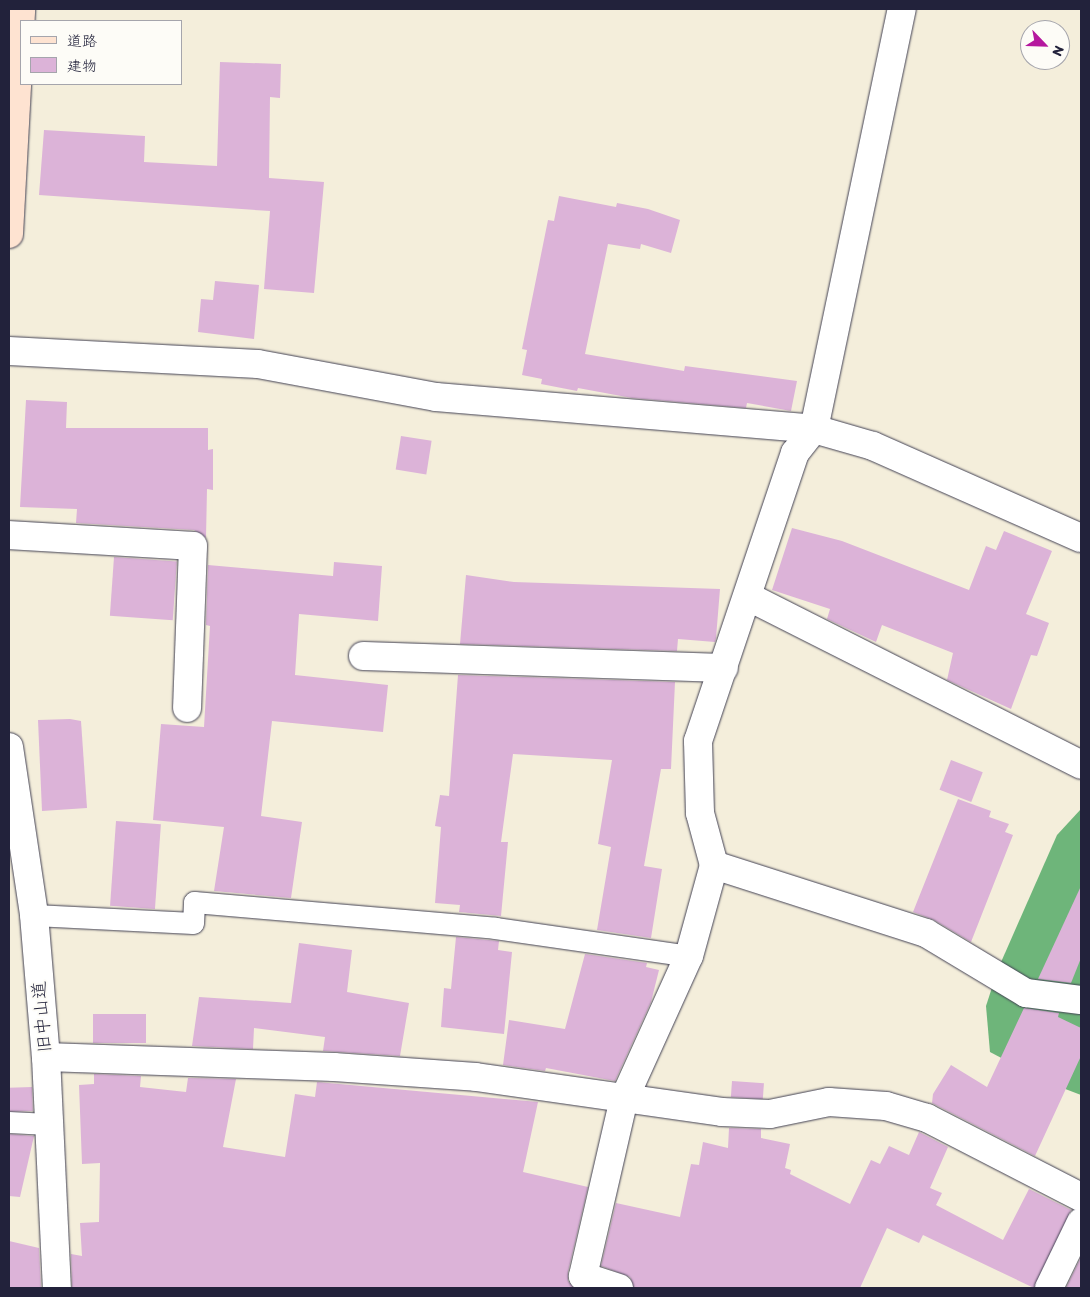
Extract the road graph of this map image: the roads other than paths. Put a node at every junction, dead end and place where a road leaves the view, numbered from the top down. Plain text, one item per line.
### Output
1 (902, 9) edge
2 (20, 44) edge
3 (9, 234) edge
4 (9, 351) edge
5 (814, 429) junction
6 (9, 535) edge
7 (1081, 538) edge
8 (749, 597) junction
9 (362, 656) dead end
10 (724, 668) junction
11 (187, 708) dead end
12 (9, 747) edge
13 (1081, 765) edge
14 (15, 818) edge
15 (714, 865) junction
16 (34, 915) junction
17 (689, 956) junction
18 (1081, 1000) edge
19 (46, 1057) junction
20 (624, 1099) junction
21 (9, 1122) edge
22 (48, 1124) junction
23 (1081, 1197) edge
24 (1081, 1222) edge
25 (57, 1288) edge
26 (619, 1288) edge
27 (1049, 1288) edge

1 - 5 street
2 - 3 main road
4 - 5 street
5 - 7 street
5 - 8 street
6 - 11 street
8 - 10 street
8 - 13 street
9 - 10 street
10 - 15 street
12 - 14 street, 旧中山道
14 - 16 street, 旧中山道
15 - 17 street
15 - 18 street
16 - 17 lane
16 - 19 street, 旧中山道
17 - 20 street
19 - 20 street
19 - 22 street, 旧中山道
20 - 23 street
20 - 26 street
21 - 22 lane
22 - 25 street, 旧中山道
24 - 27 street

